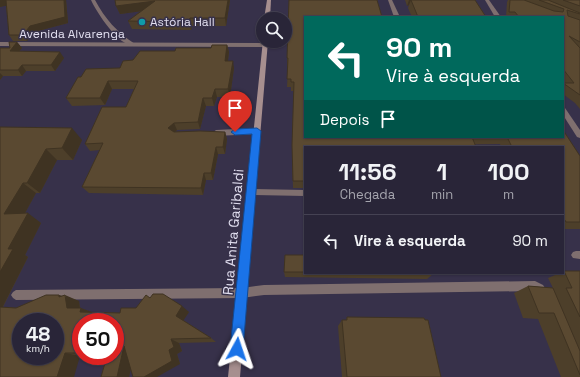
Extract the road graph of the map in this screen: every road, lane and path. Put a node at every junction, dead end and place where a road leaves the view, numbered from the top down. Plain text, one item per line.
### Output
1 (94, 0) edge
2 (269, 0) edge
3 (390, 0) edge
4 (487, 0) edge
5 (268, 12) edge
6 (397, 16) edge
7 (497, 16) edge
8 (256, 43) edge
9 (0, 44) edge
10 (133, 45) junction
11 (265, 48) edge
12 (564, 111) edge
13 (257, 131) junction
14 (206, 134) edge
15 (580, 135) edge
16 (251, 192) junction
17 (304, 193) edge
18 (242, 293) junction
19 (16, 294) dead end
20 (549, 306) edge
21 (234, 377) edge

1 - 10 street
2 - 5 main road
3 - 6 street
4 - 7 street
8 - 10 street, Avenida Alvarenga
9 - 10 street, Avenida Alvarenga
11 - 13 main road, Rua Anita Garibaldi
12 - 15 street
13 - 14 street
13 - 16 main road, Rua Anita Garibaldi
16 - 17 street
16 - 18 main road, Rua Anita Garibaldi
18 - 19 street
18 - 20 street
18 - 21 main road, Rua Anita Garibaldi

